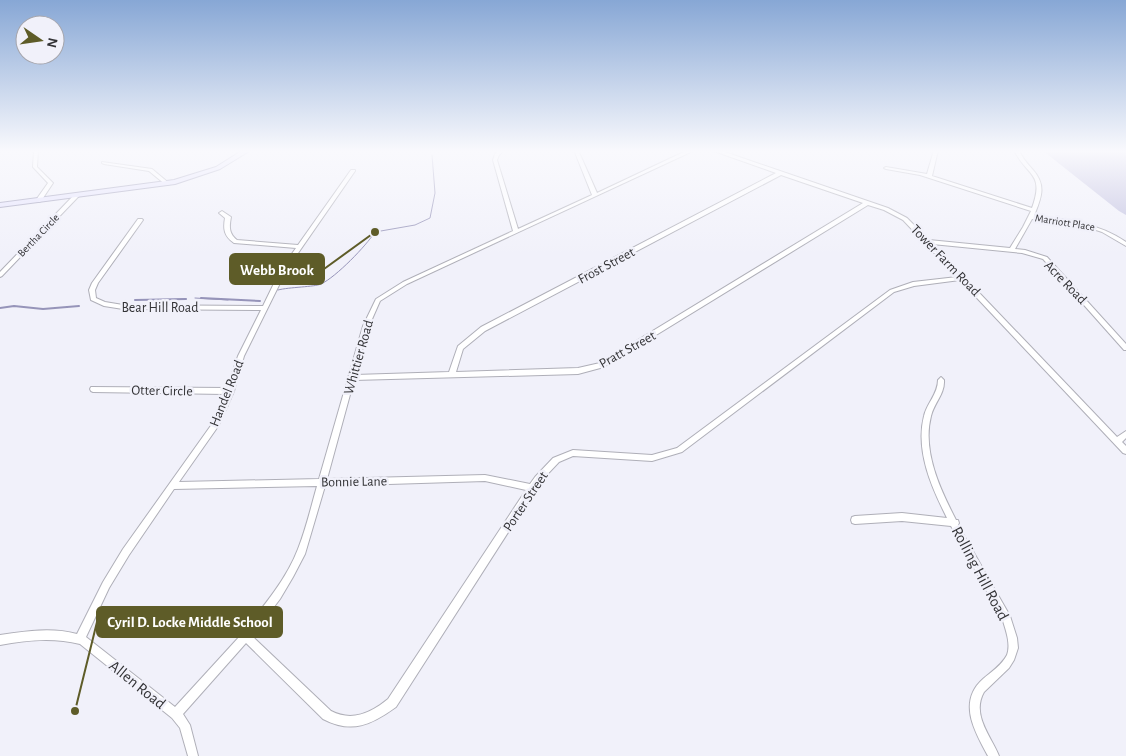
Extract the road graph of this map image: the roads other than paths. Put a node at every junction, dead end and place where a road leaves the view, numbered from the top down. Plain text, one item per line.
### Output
1 (50, 185) edge
2 (158, 185) edge
3 (342, 185) edge
4 (502, 185) edge
5 (591, 185) edge
6 (616, 185) edge
7 (757, 185) edge
8 (816, 185) edge
9 (955, 185) edge
10 (1040, 185) edge
11 (595, 195) junction
12 (76, 196) junction
13 (40, 200) junction
14 (867, 203) junction
15 (0, 205) edge
16 (1033, 210) junction
17 (222, 213) dead end
18 (1030, 217) junction
19 (140, 220) dead end
20 (516, 232) junction
21 (930, 242) junction
22 (1126, 244) edge
23 (298, 247) junction
24 (1011, 250) junction
25 (0, 275) edge
26 (964, 278) junction
27 (264, 308) junction
28 (1126, 348) edge
29 (452, 375) junction
30 (352, 378) junction
31 (941, 380) dead end
32 (94, 389) dead end
33 (230, 391) junction
34 (1126, 434) edge
35 (1117, 441) junction
36 (1126, 451) edge
37 (322, 482) junction
38 (174, 486) junction
39 (532, 488) junction
40 (856, 520) dead end
41 (954, 523) junction
42 (244, 636) junction
43 (80, 639) junction
44 (0, 640) edge
45 (176, 714) junction
46 (193, 756) edge
47 (994, 756) edge

1 - 13 street
2 - 12 main road
3 - 23 street, Handel Road
4 - 20 street
5 - 11 street
6 - 11 street, Whittier Road
7 - 29 street, Frost Street
8 - 14 street, Tower Farm Road
9 - 16 street
10 - 16 street
11 - 20 street, Whittier Road
12 - 13 main road
12 - 25 street, Bertha Circle
13 - 15 main road
14 - 21 street, Tower Farm Road
14 - 29 street, Pratt Street
16 - 18 street
17 - 23 street
18 - 22 street, Marriott Place
18 - 24 street
19 - 27 street, Bear Hill Road
20 - 30 street, Whittier Road
21 - 24 street, Acre Road
21 - 26 street, Tower Farm Road
23 - 27 street, Handel Road
24 - 28 street, Acre Road
26 - 35 street, Tower Farm Road
26 - 39 street, Porter Street
27 - 33 street, Handel Road
29 - 30 street, Pratt Street
30 - 37 street, Whittier Road
31 - 41 street, Rolling Hill Road
32 - 33 street, Otter Circle
33 - 38 street, Handel Road
34 - 35 street
35 - 36 street, Tower Farm Road
37 - 38 street, Bonnie Lane
37 - 39 street, Bonnie Lane
37 - 42 street, Whittier Road
38 - 43 street, Handel Road
39 - 42 street, Porter Street
40 - 41 street
41 - 47 street, Rolling Hill Road
42 - 45 street, Whittier Road
43 - 44 street, Allen Road
43 - 45 street, Allen Road
45 - 46 street, Allen Road

